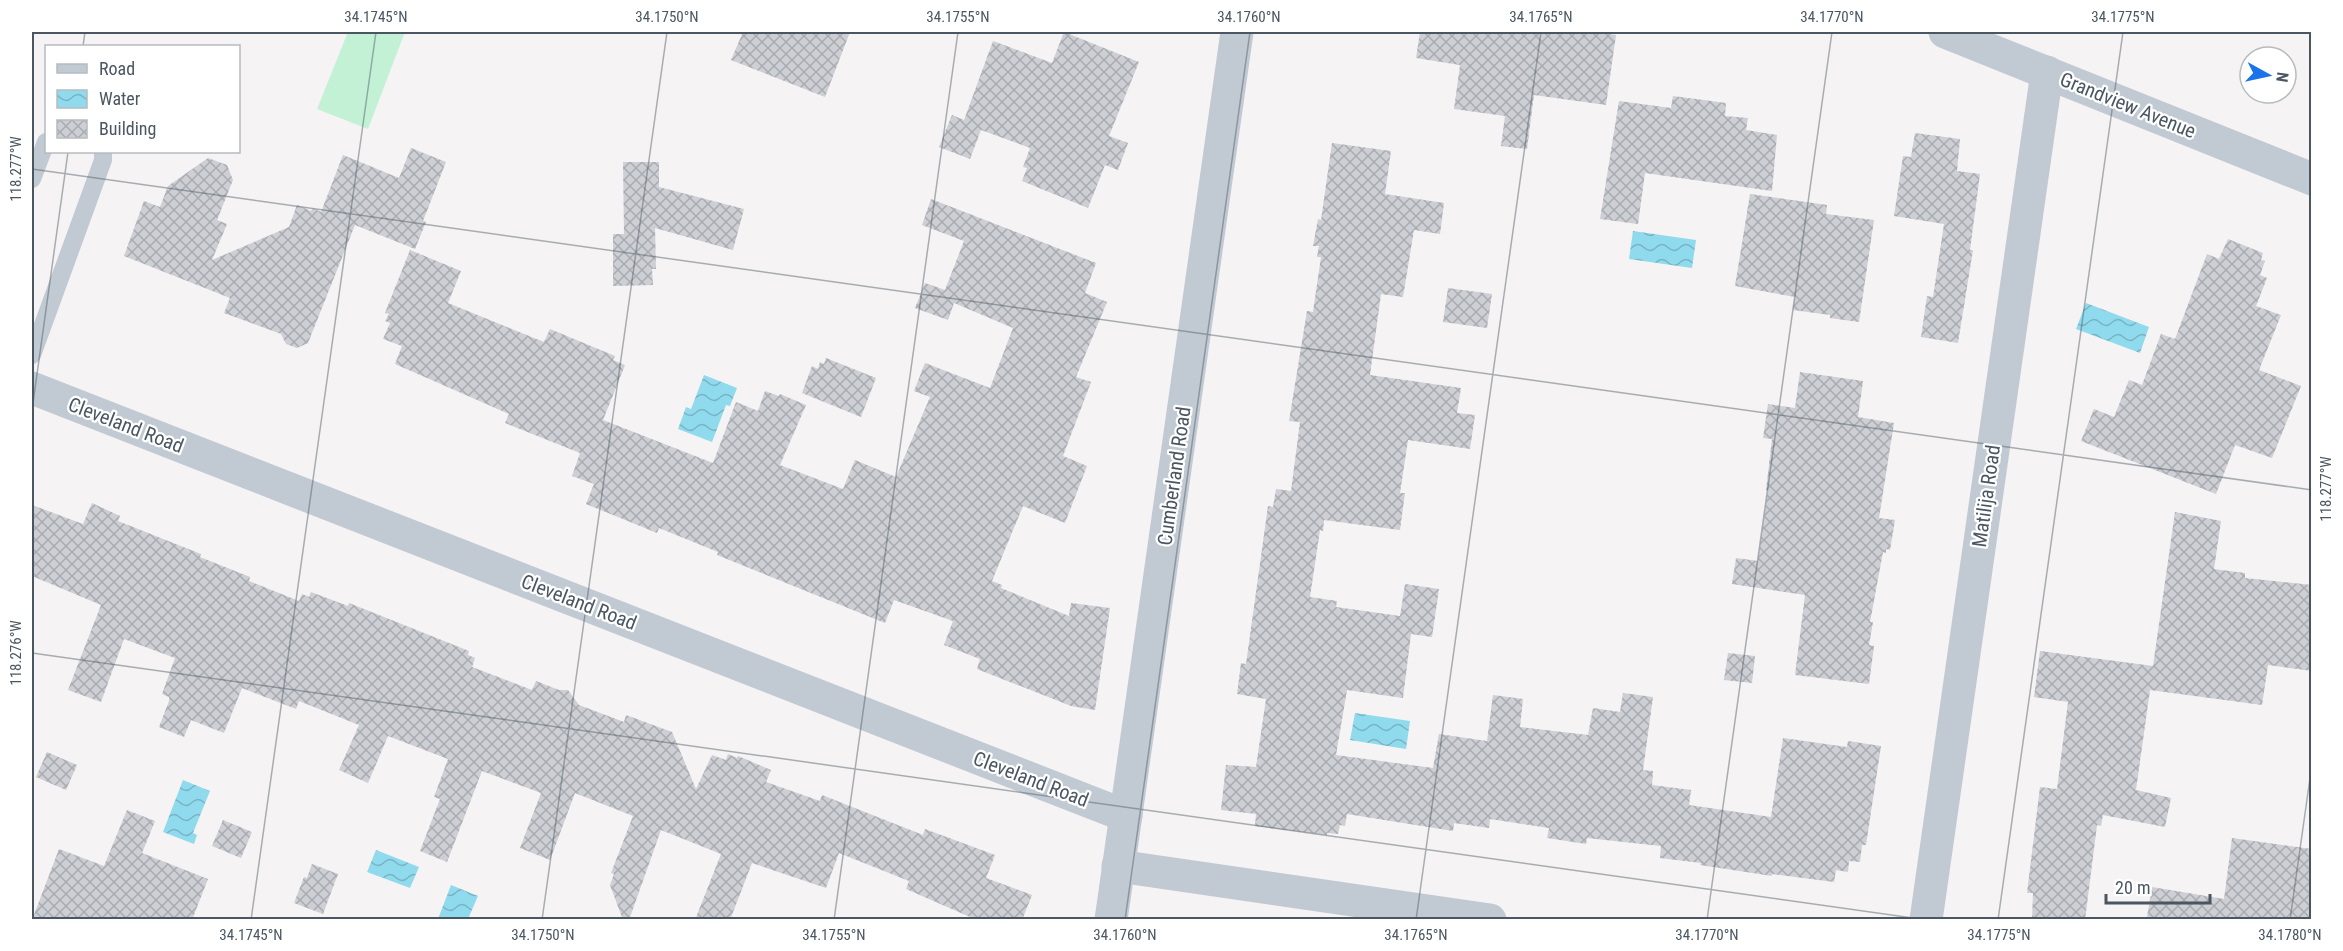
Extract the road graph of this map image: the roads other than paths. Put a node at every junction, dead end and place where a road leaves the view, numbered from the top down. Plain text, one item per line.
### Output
1 (1237, 32) edge
2 (1945, 32) edge
3 (2047, 72) junction
4 (45, 145) edge
5 (104, 153) edge
6 (32, 179) edge
7 (2312, 179) edge
8 (32, 355) edge
9 (32, 388) edge
10 (1126, 816) junction
11 (1118, 866) junction
12 (1111, 920) edge
13 (1490, 920) edge
14 (1926, 920) edge

1 - 10 street, Cumberland Road
2 - 3 street, Grandview Avenue
3 - 7 street, Grandview Avenue
3 - 14 street, Matilija Road
4 - 6 lane
5 - 8 lane
9 - 10 street, Cleveland Road
10 - 11 street, Cumberland Road
11 - 12 street, Cumberland Road
11 - 13 street

